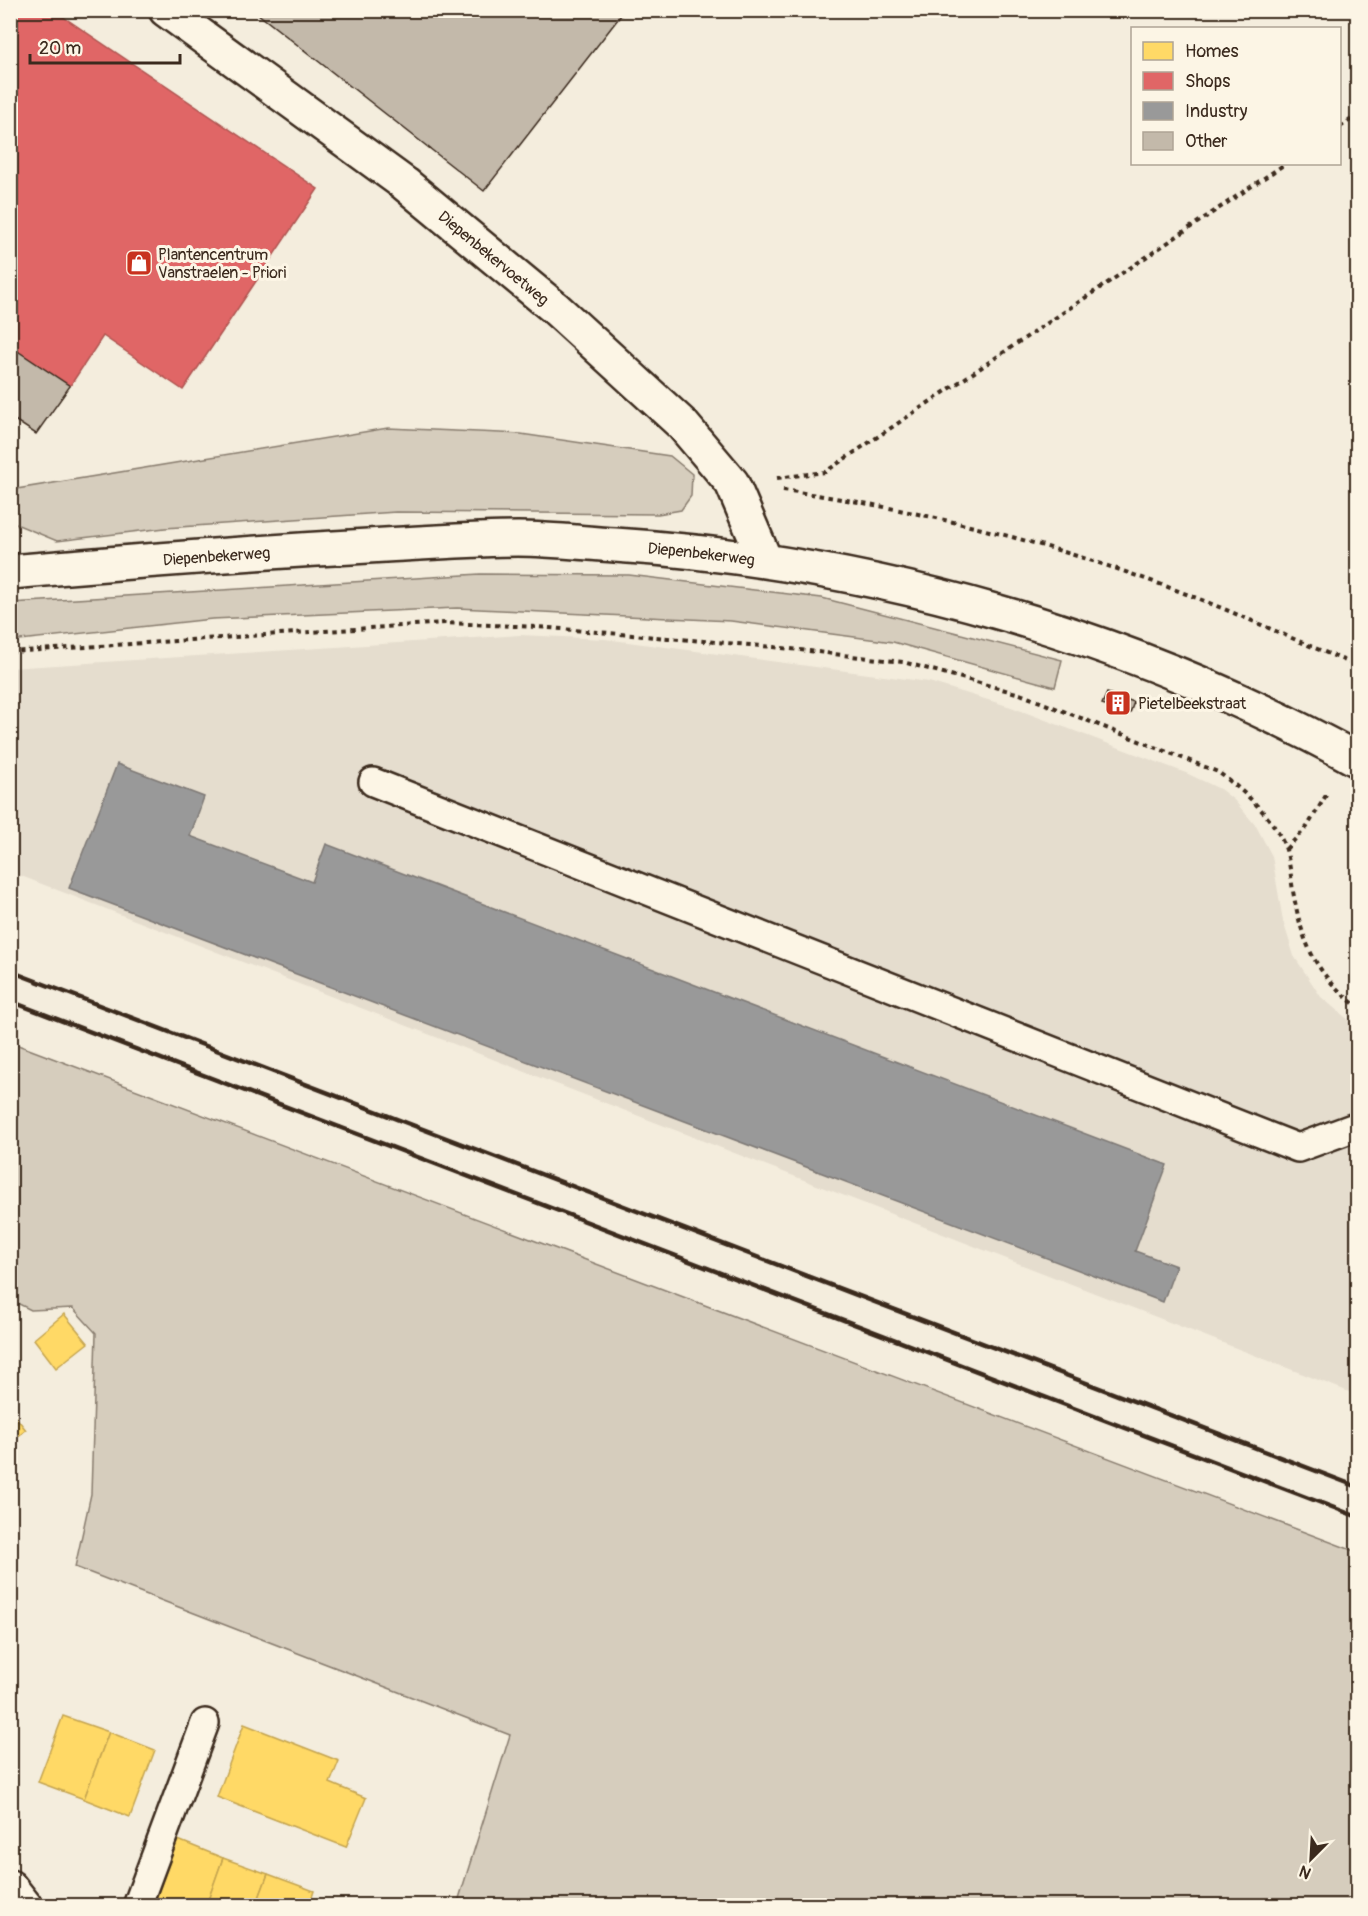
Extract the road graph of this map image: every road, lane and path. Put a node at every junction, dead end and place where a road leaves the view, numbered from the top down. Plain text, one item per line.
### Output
1 (166, 10) edge
2 (1358, 115) edge
3 (1341, 126) edge
4 (1285, 165) edge
5 (732, 483) junction
6 (765, 560) junction
7 (10, 572) edge
8 (10, 652) edge
9 (1358, 666) edge
10 (1358, 760) edge
11 (373, 783) dead end
12 (1307, 827) dead end
13 (1286, 849) junction
14 (1358, 1007) edge
15 (1358, 1109) edge
16 (1349, 1130) edge
17 (206, 1723) dead end
18 (10, 1887) edge
19 (25, 1905) edge
20 (137, 1905) edge

1 - 5 main road, Diepenbekervoetweg
2 - 3 path
4 - 5 path
5 - 6 main road, Diepenbekervoetweg
5 - 9 path
6 - 7 main road, Diepenbekerweg
6 - 10 main road, Diepenbekerweg
8 - 13 path
11 - 16 lane
12 - 13 path
13 - 14 path
15 - 16 lane
17 - 20 lane
18 - 19 main road

